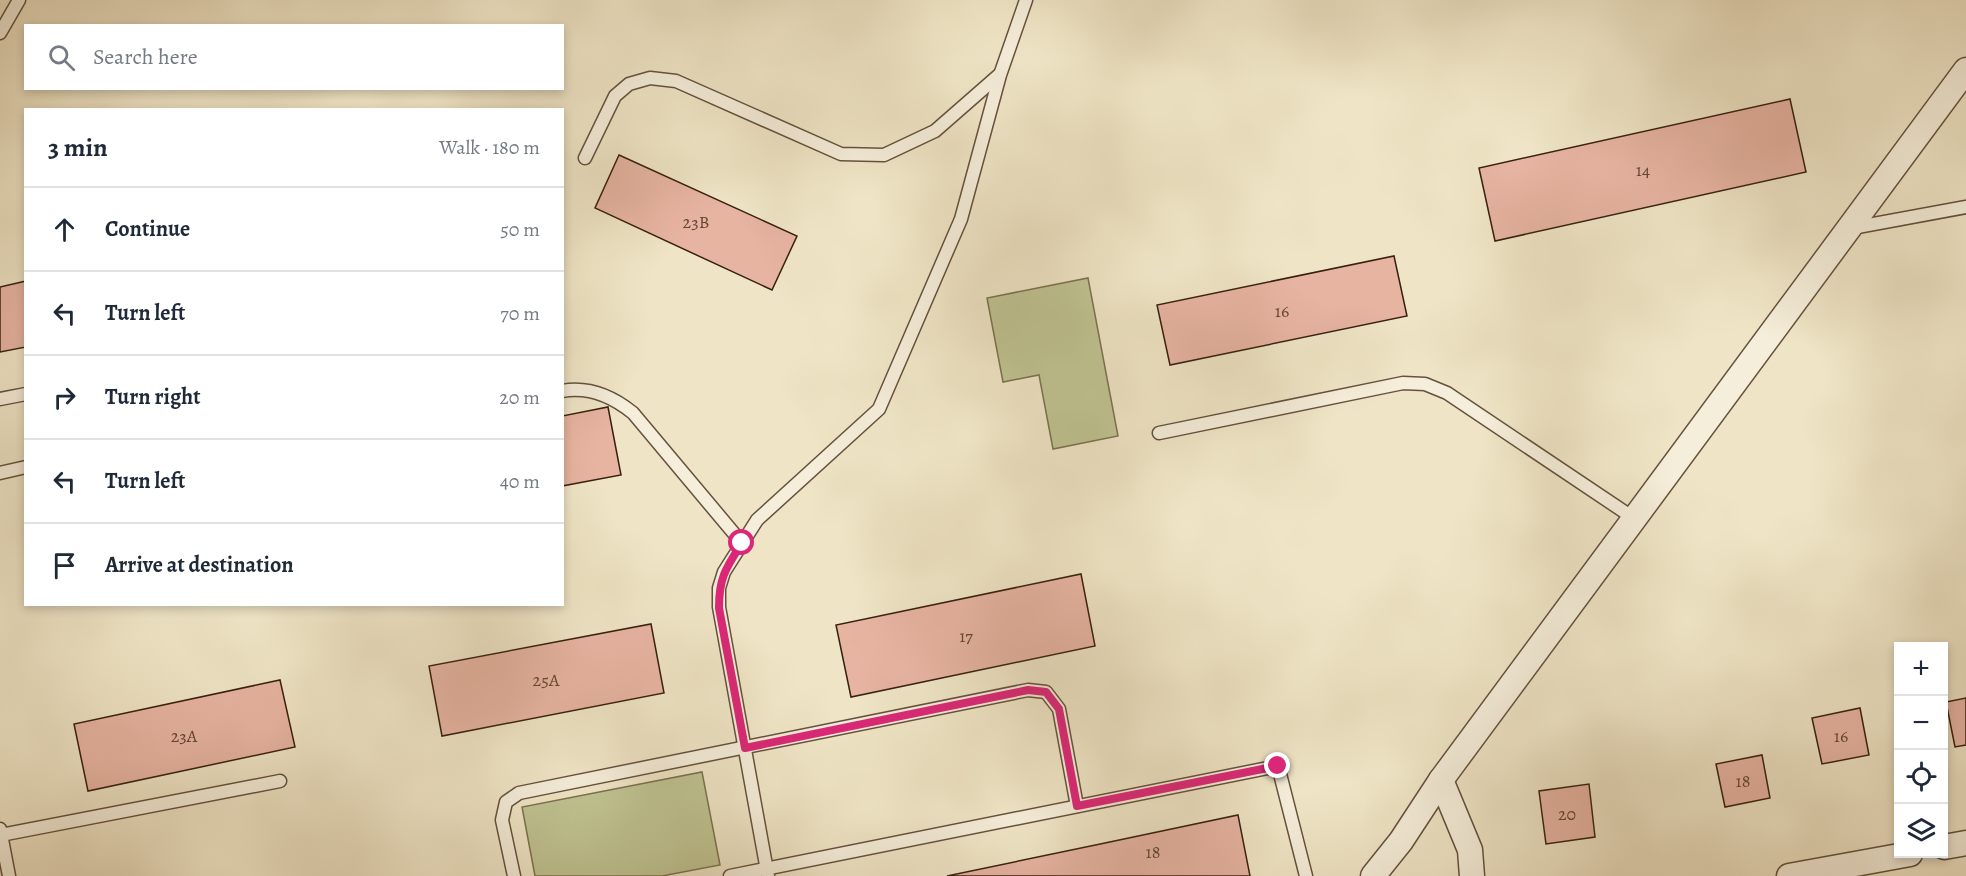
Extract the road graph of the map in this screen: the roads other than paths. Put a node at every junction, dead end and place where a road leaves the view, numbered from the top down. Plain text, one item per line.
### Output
1 (19, 0) edge
2 (1026, 0) edge
3 (0, 33) edge
4 (1966, 70) edge
5 (1000, 75) junction
6 (585, 158) dead end
7 (1966, 207) edge
8 (1850, 229) junction
9 (564, 391) edge
10 (24, 394) edge
11 (0, 399) edge
12 (1159, 433) dead end
13 (24, 468) edge
14 (0, 473) edge
15 (1635, 519) junction
16 (742, 543) junction
17 (745, 748) junction
18 (1441, 780) junction
19 (280, 781) dead end
20 (1077, 806) junction
21 (1, 832) edge
22 (1966, 843) edge
23 (1948, 846) edge
24 (1894, 857) edge
25 (767, 872) edge
26 (9, 876) edge
27 (514, 876) edge
28 (730, 876) edge
29 (1306, 876) edge
30 (1372, 876) edge
31 (1472, 876) edge
32 (1790, 876) edge

1 - 3 lane
2 - 5 lane
4 - 8 street
5 - 6 lane
5 - 16 lane
7 - 8 lane
8 - 15 street
9 - 16 lane
10 - 11 lane
12 - 15 lane
13 - 14 lane
15 - 18 street
16 - 17 lane
17 - 20 lane
17 - 25 lane
17 - 27 lane
18 - 30 street
18 - 31 street
19 - 21 lane
20 - 25 lane
20 - 29 lane
21 - 26 lane
22 - 23 street
24 - 32 street
25 - 28 lane

